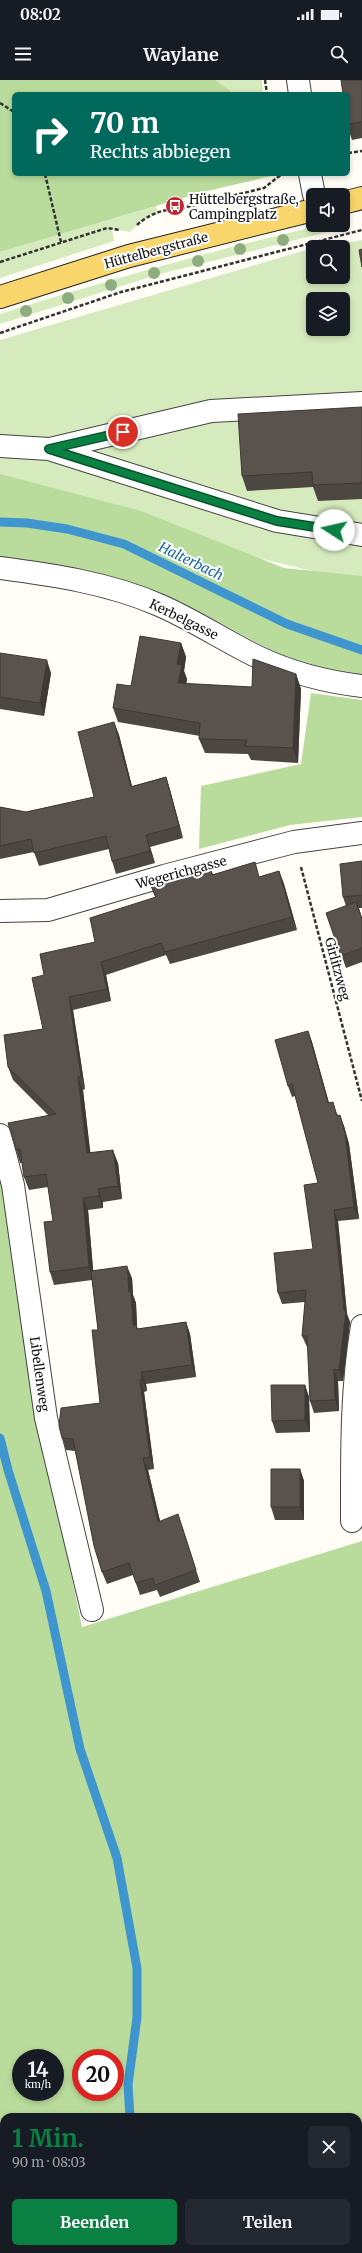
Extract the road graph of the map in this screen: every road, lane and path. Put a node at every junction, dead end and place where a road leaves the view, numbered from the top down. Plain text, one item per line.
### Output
1 (265, 80) edge
2 (298, 80) edge
3 (267, 92) edge
4 (300, 92) edge
5 (0, 103) edge
6 (12, 111) edge
7 (362, 151) edge
8 (350, 153) edge
9 (45, 176) edge
10 (279, 176) edge
11 (310, 176) edge
12 (313, 188) edge
13 (362, 198) edge
14 (350, 201) edge
15 (306, 212) edge
16 (135, 227) dead end
17 (362, 230) edge
18 (124, 231) dead end
19 (61, 242) junction
20 (0, 262) edge
21 (0, 297) edge
22 (0, 333) edge
23 (362, 403) edge
24 (0, 446) edge
25 (49, 449) junction
26 (362, 535) edge
27 (0, 568) edge
28 (362, 686) edge
29 (362, 833) edge
30 (294, 842) junction
31 (0, 911) edge
32 (362, 1101) edge
33 (0, 1135) edge
34 (362, 1326) edge
35 (352, 1521) dead end
36 (92, 1610) dead end

1 - 3 path
2 - 4 street
5 - 6 path
7 - 8 path
9 - 19 path
10 - 16 path
11 - 12 street
13 - 14 main road
15 - 21 main road, Hüttelbergstraße
17 - 22 path
18 - 19 path
19 - 20 path
23 - 25 street
24 - 25 street
25 - 26 street
27 - 28 street, Kerbelgasse
29 - 30 street, Wegerichgasse
30 - 31 street, Wegerichgasse
30 - 32 path, Girlitzweg
33 - 36 street, Libellenweg
34 - 35 street

